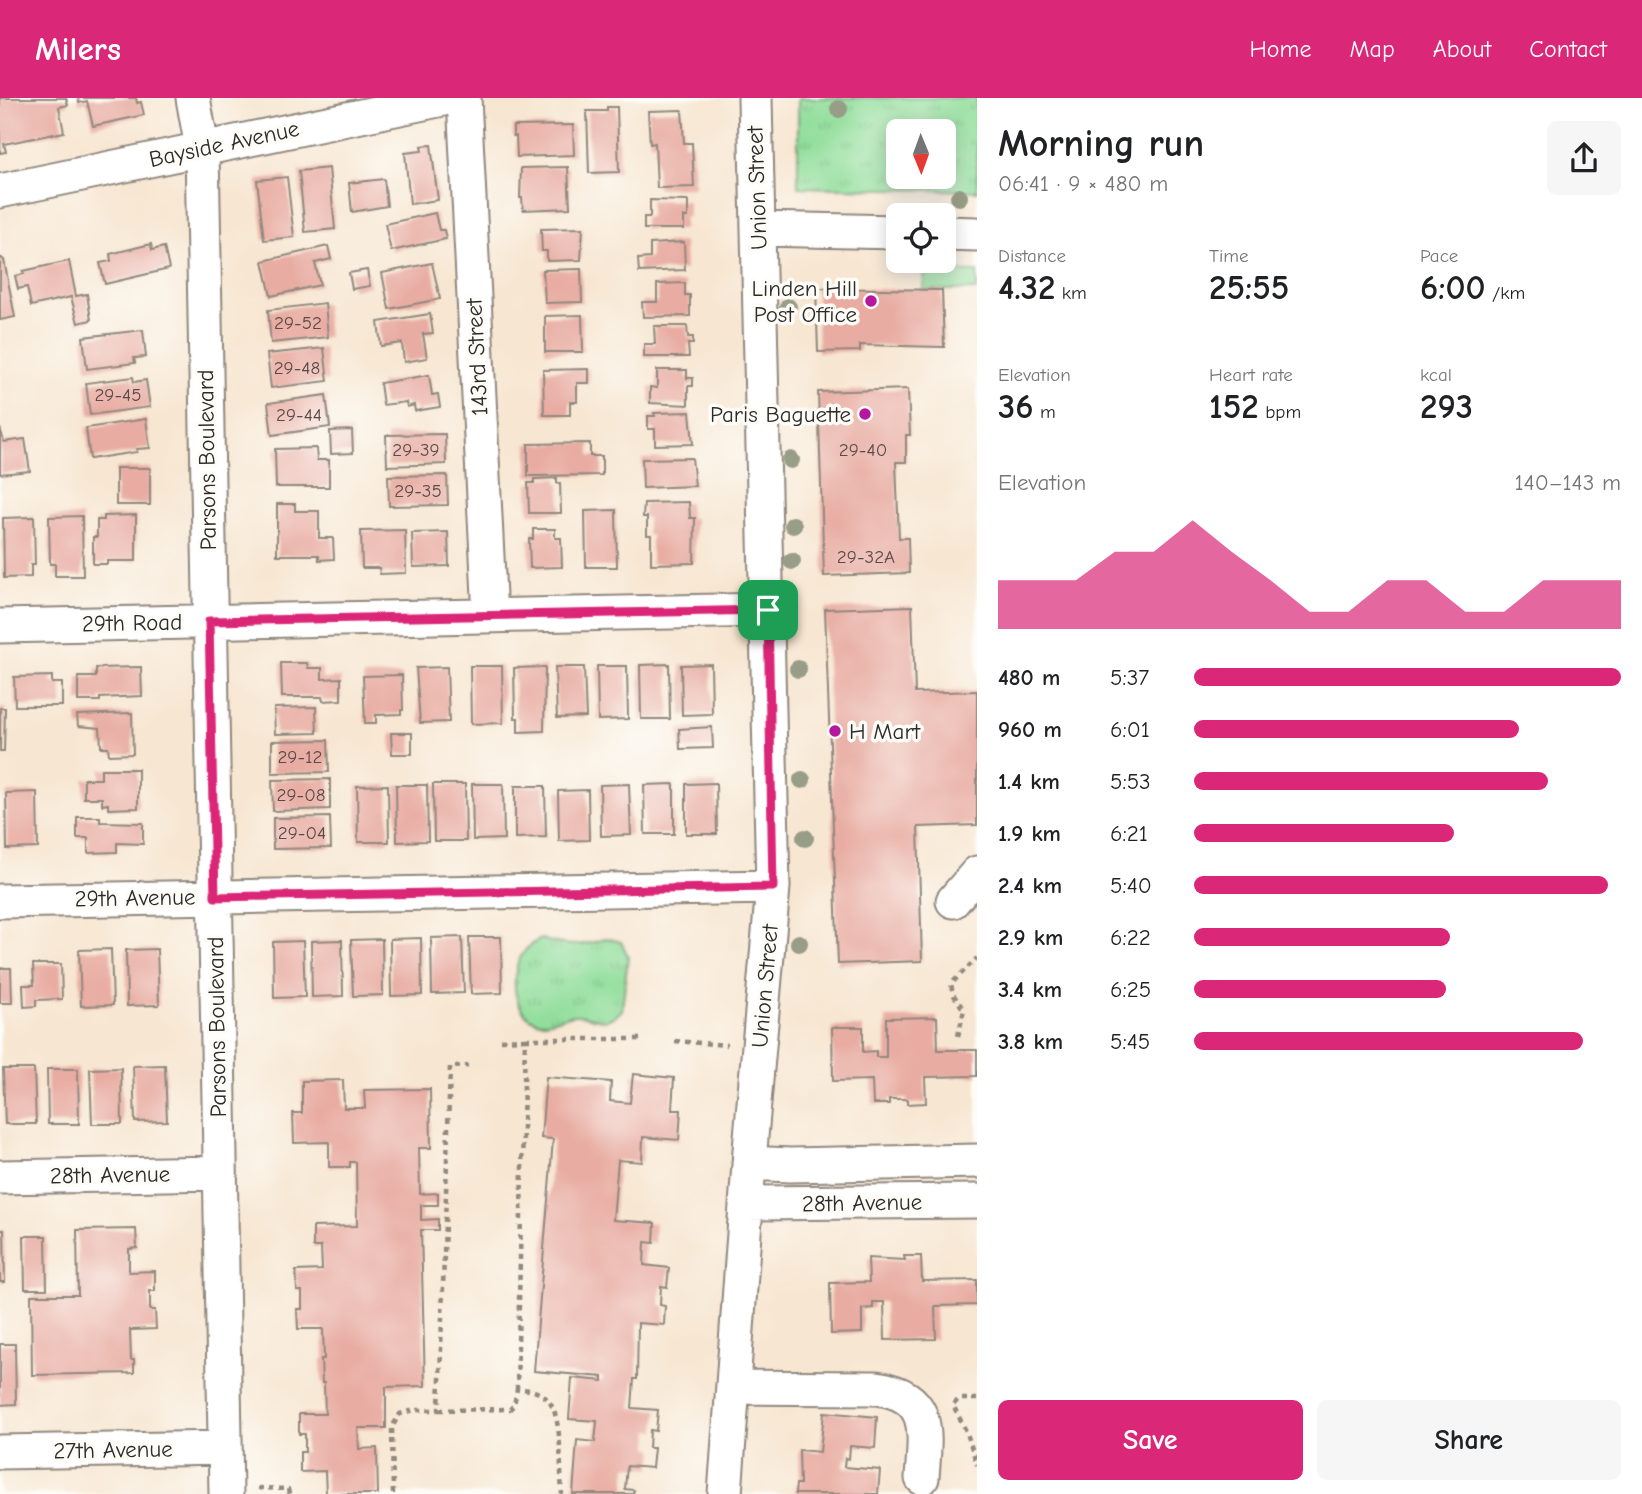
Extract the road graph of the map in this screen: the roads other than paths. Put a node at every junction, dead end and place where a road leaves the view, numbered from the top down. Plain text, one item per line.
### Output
1 (193, 98) edge
2 (448, 98) edge
3 (464, 98) edge
4 (755, 98) edge
5 (202, 148) junction
6 (0, 191) edge
7 (758, 229) junction
8 (886, 232) edge
9 (956, 233) edge
10 (977, 234) edge
11 (768, 610) junction
12 (490, 616) junction
13 (209, 621) junction
14 (0, 626) edge
15 (977, 873) edge
16 (773, 887) junction
17 (215, 897) junction
18 (0, 901) edge
19 (953, 901) dead end
20 (977, 1161) edge
21 (749, 1163) junction
22 (220, 1173) junction
23 (0, 1177) edge
24 (977, 1201) edge
25 (747, 1203) junction
26 (733, 1388) junction
27 (225, 1448) junction
28 (0, 1452) edge
29 (922, 1478) dead end
30 (226, 1494) edge
31 (725, 1494) edge

1 - 5 street, Parsons Boulevard
2 - 5 street, Bayside Avenue
3 - 12 street, 143rd Street
4 - 7 street, Union Street
5 - 6 street, Bayside Avenue
5 - 13 street, Parsons Boulevard
7 - 8 street
7 - 11 street, Union Street
9 - 10 street
11 - 12 street, 29th Road
11 - 16 street, Union Street
12 - 13 street, 29th Road
13 - 14 street, 29th Road
13 - 17 street, Parsons Boulevard
15 - 19 street
16 - 17 street, 29th Avenue
16 - 21 street, Union Street
17 - 18 street, 29th Avenue
17 - 22 street, Parsons Boulevard
20 - 21 street, 28th Avenue
21 - 25 street, Union Street
22 - 23 street, 28th Avenue
22 - 27 street, Parsons Boulevard
24 - 25 street, 28th Avenue
25 - 26 street, Union Street
26 - 29 street
26 - 31 street, Union Street
27 - 28 street, 27th Avenue
27 - 30 street, Parsons Boulevard

